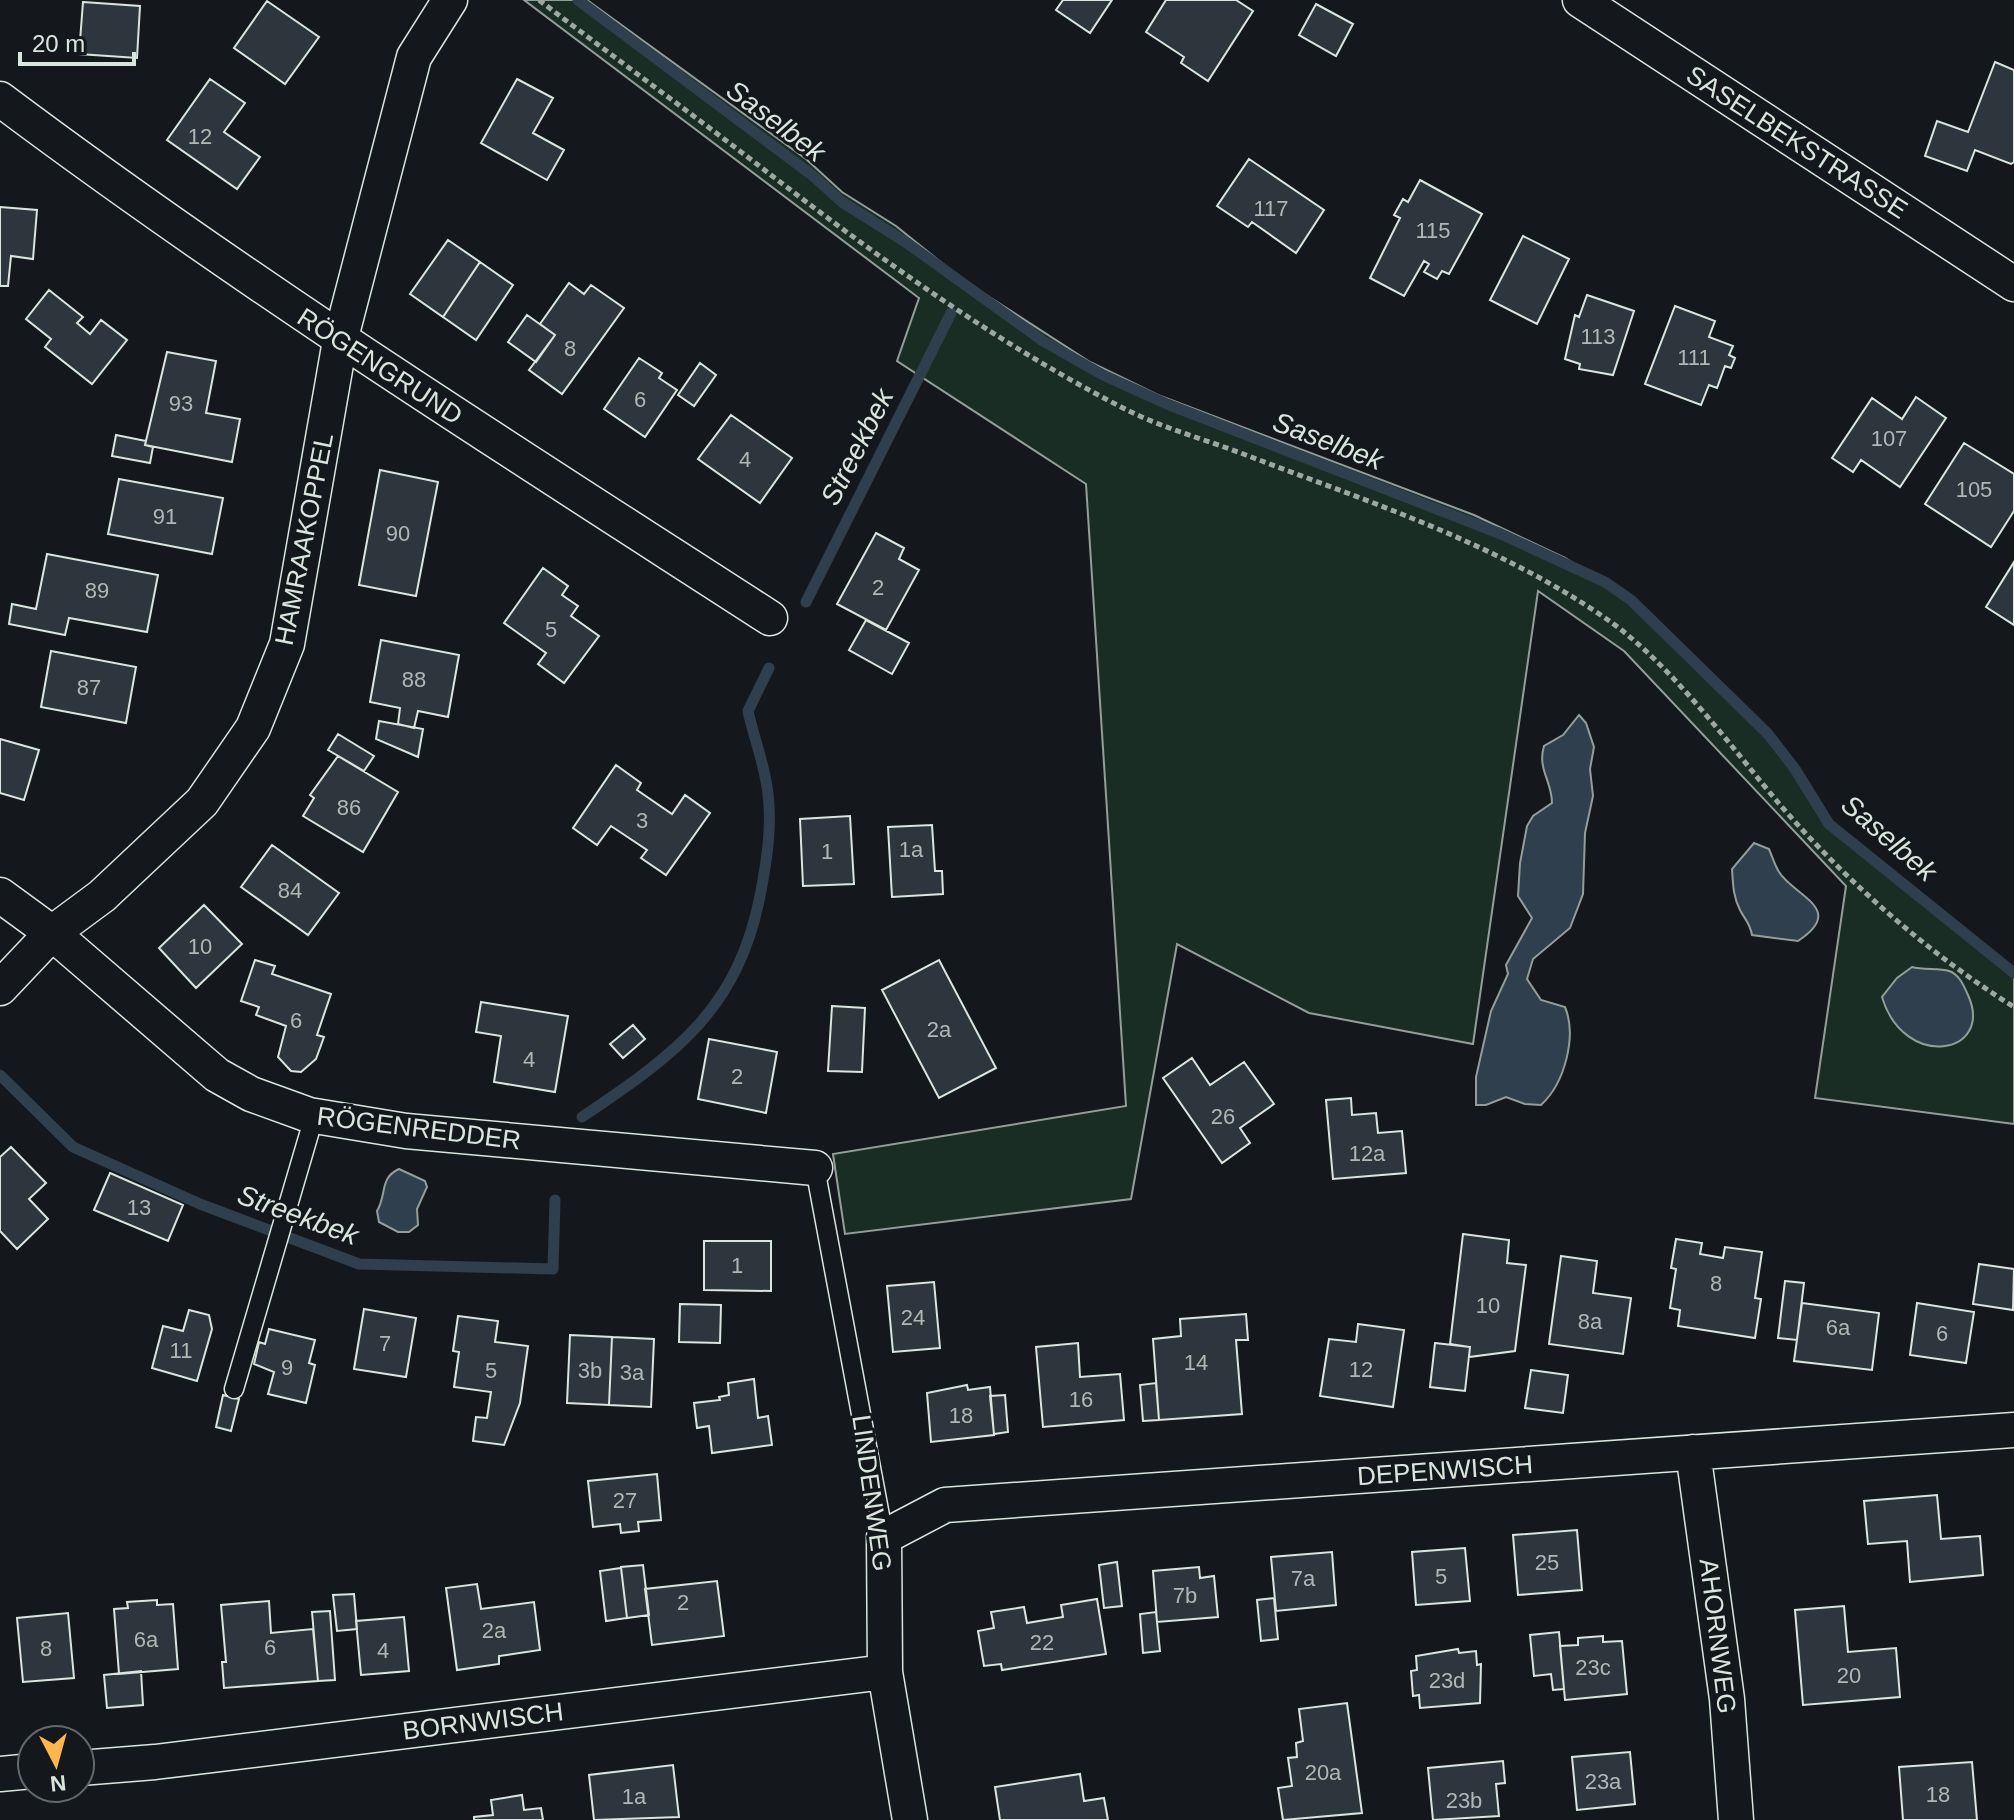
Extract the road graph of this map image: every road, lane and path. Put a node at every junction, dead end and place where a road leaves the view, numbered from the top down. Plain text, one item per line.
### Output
1 (450, 0) edge
2 (539, 0) edge
3 (1580, 0) edge
4 (0, 99) edge
5 (2014, 284) edge
6 (340, 341) junction
7 (770, 618) dead end
8 (0, 895) edge
9 (52, 933) junction
10 (0, 988) edge
11 (2014, 1007) edge
12 (314, 1117) junction
13 (815, 1168) joint
14 (234, 1389) dead end
15 (2014, 1430) edge
16 (1693, 1452) junction
17 (884, 1537) junction
18 (885, 1672) junction
19 (96, 1767) edge
20 (910, 1820) edge
21 (1736, 1820) edge

1 - 6 street, HAMRAAKOPPEL
2 - 11 path
3 - 5 street, SASELBEKSTRASSE
4 - 6 street, RÖGENGRUND
6 - 7 street, RÖGENGRUND
6 - 9 street, HAMRAAKOPPEL
8 - 9 street, RÖGENREDDER
9 - 10 street, HAMRAAKOPPEL
9 - 12 street, RÖGENREDDER
12 - 13 street, RÖGENREDDER
12 - 14 lane
13 - 17 lane, LINDENWEG
15 - 16 street, DEPENWISCH
16 - 17 street, DEPENWISCH
16 - 21 street, AHORNWEG
17 - 18 street, LINDENWEG
18 - 19 street, BORNWISCH
18 - 20 street, LINDENWEG

